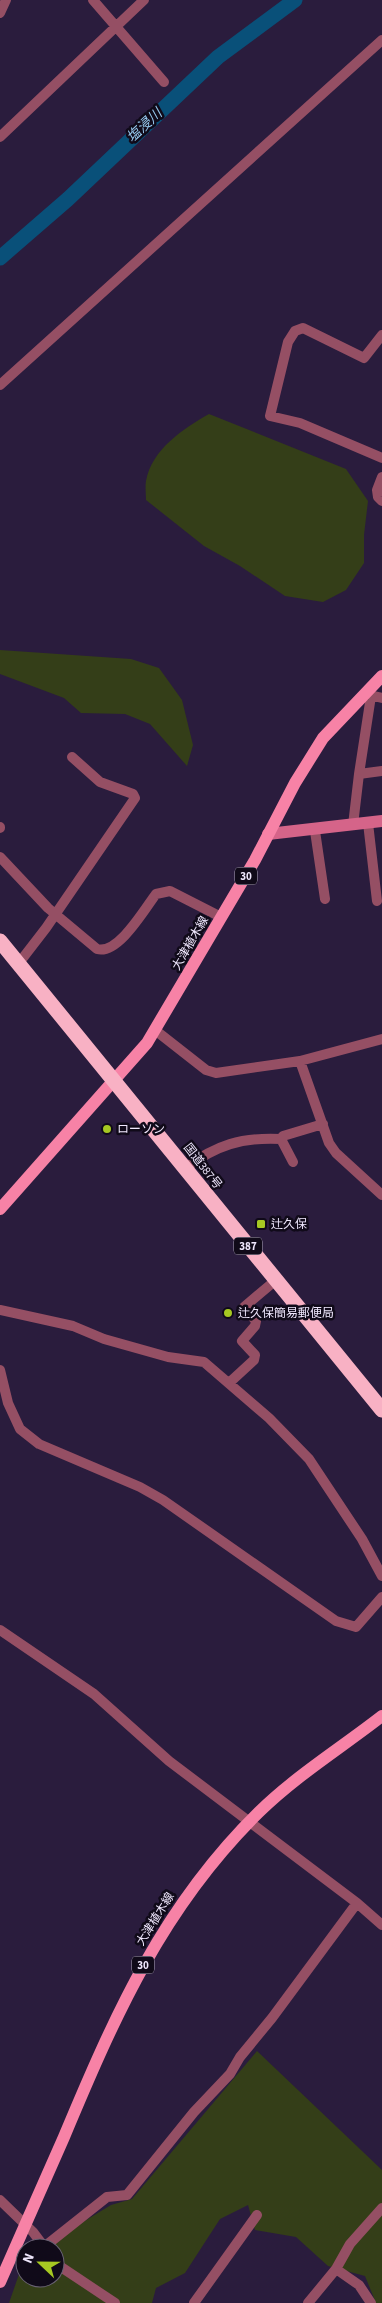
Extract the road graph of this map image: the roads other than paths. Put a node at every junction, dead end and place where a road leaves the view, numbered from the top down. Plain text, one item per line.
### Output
1 (6, 0) edge
2 (93, 0) edge
3 (144, 0) edge
4 (0, 13) edge
5 (117, 28) junction
6 (382, 40) edge
7 (164, 82) dead end
8 (0, 137) edge
9 (382, 336) edge
10 (0, 385) edge
11 (382, 458) edge
12 (382, 477) edge
13 (382, 501) edge
14 (382, 676) edge
15 (368, 694) junction
16 (382, 698) edge
17 (72, 757) dead end
18 (382, 771) edge
19 (359, 774) junction
20 (382, 821) edge
21 (368, 823) junction
22 (354, 825) junction
23 (316, 831) junction
24 (268, 834) junction
25 (0, 857) edge
26 (325, 899) dead end
27 (377, 901) dead end
28 (54, 914) junction
29 (221, 917) junction
30 (0, 941) edge
31 (19, 962) junction
32 (155, 1030) junction
33 (382, 1039) edge
34 (300, 1061) junction
35 (114, 1080) junction
36 (323, 1124) junction
37 (280, 1139) junction
38 (293, 1162) dead end
39 (185, 1168) junction
40 (382, 1195) edge
41 (0, 1209) edge
42 (276, 1280) junction
43 (0, 1310) edge
44 (0, 1370) edge
45 (229, 1383) junction
46 (382, 1410) edge
47 (382, 1576) edge
48 (382, 1596) edge
49 (0, 1630) edge
50 (382, 1716) edge
51 (250, 1821) junction
52 (357, 1903) junction
53 (382, 1925) edge
54 (0, 2201) edge
55 (382, 2208) edge
56 (257, 2214) dead end
57 (26, 2225) junction
58 (36, 2238) edge
59 (56, 2238) edge
60 (336, 2269) junction
61 (65, 2270) edge
62 (0, 2282) edge
63 (116, 2303) edge
64 (194, 2303) edge
65 (308, 2303) edge
66 (371, 2303) edge

1 - 4 street
2 - 5 street
3 - 5 street
5 - 7 street
5 - 8 street
6 - 10 street
9 - 11 street
12 - 13 street
14 - 15 main road, 大津植木線 / 30
15 - 16 street
15 - 19 street
15 - 24 main road, 大津植木線 / 30
17 - 28 street
18 - 19 street
19 - 22 street
20 - 21 street
21 - 22 street
21 - 27 street
22 - 23 street
23 - 24 street
23 - 26 street
24 - 29 main road, 大津植木線 / 30
25 - 28 street
28 - 29 street
28 - 31 street
29 - 32 main road, 大津植木線 / 30
30 - 31 highway, 国道387号 / 387
31 - 35 highway, 国道387号 / 387
32 - 34 street
32 - 35 main road, 大津植木線 / 30
33 - 34 street
34 - 36 street
35 - 39 highway, 国道387号 / 387
35 - 41 main road, 大津植木線 / 30
36 - 37 street
36 - 40 street
37 - 38 street
37 - 39 street
39 - 42 highway, 国道387号 / 387
42 - 45 street
42 - 46 highway, 国道387号 / 387
43 - 45 street
44 - 48 street
45 - 47 street
49 - 51 street
50 - 51 main road, 大津植木線 / 30
51 - 52 street
51 - 57 main road, 大津植木線 / 30
52 - 53 street
52 - 59 street
54 - 57 street
55 - 60 street
56 - 64 street
57 - 58 street
57 - 62 main road, 大津植木線 / 30
60 - 65 street
60 - 66 street
61 - 63 street

